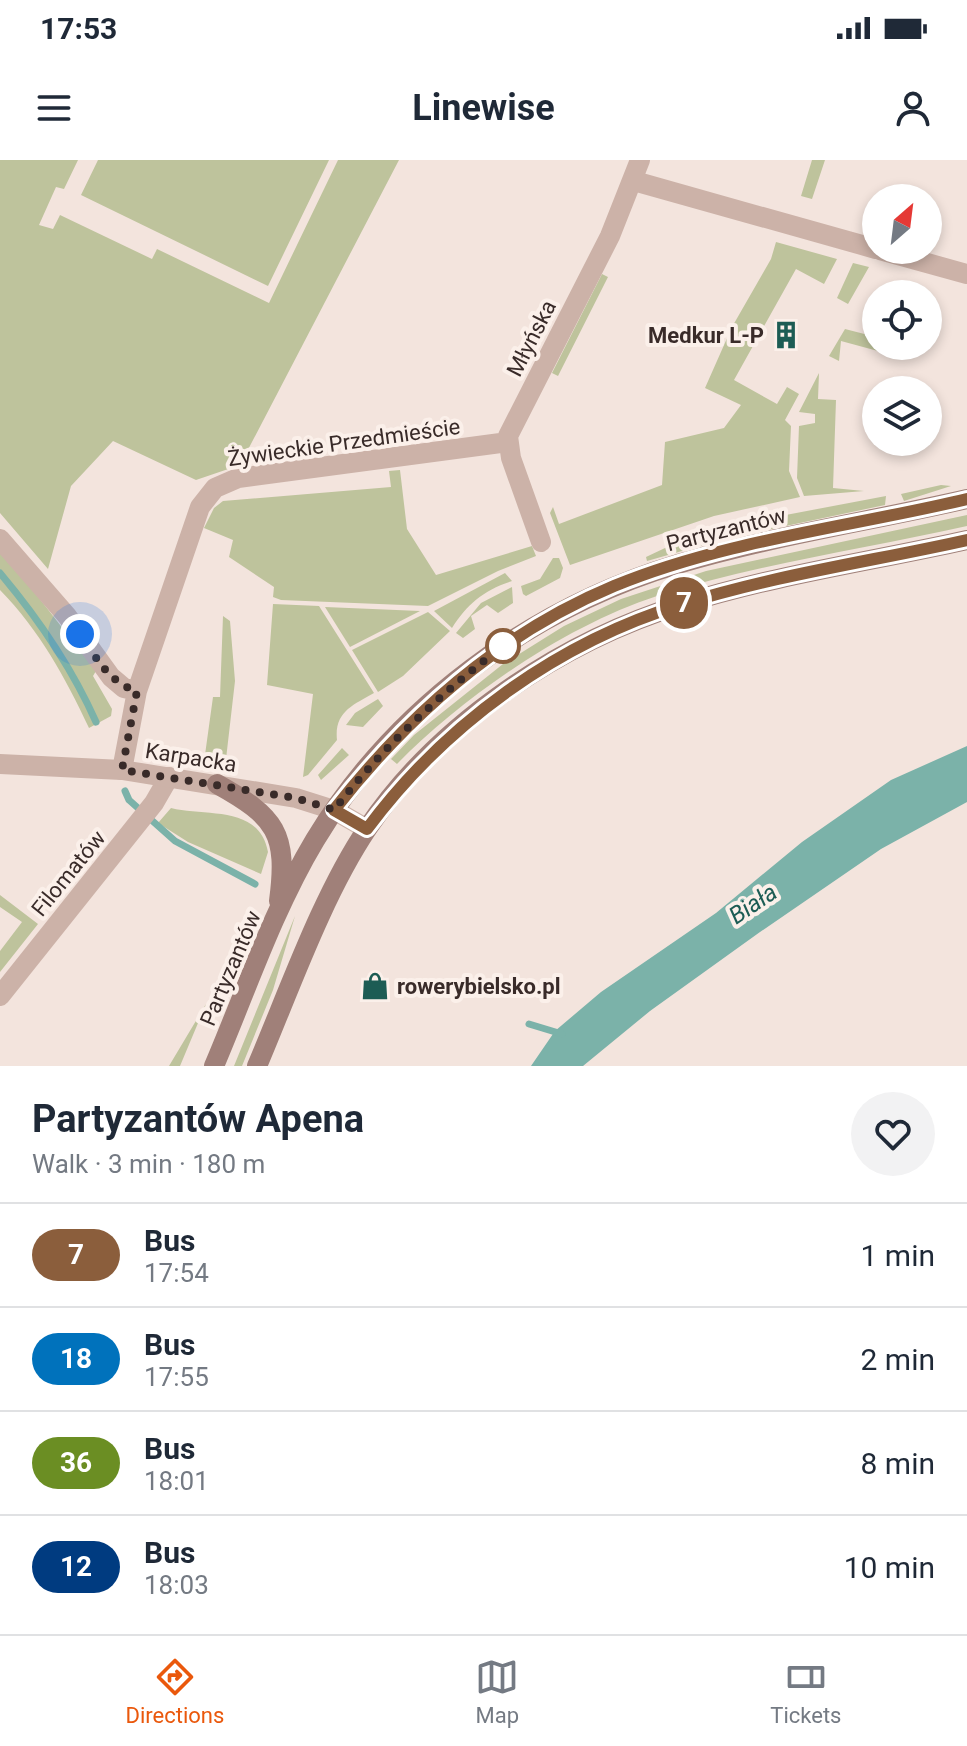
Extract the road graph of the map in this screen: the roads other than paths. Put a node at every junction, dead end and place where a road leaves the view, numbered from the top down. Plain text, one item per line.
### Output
1 (640, 160) edge
2 (634, 181) junction
3 (862, 245) edge
4 (931, 264) edge
5 (967, 274) edge
6 (508, 442) junction
7 (964, 497) edge
8 (0, 539) edge
9 (967, 540) edge
10 (541, 542) dead end
11 (137, 691) junction
12 (0, 764) edge
13 (122, 770) junction
14 (169, 777) junction
15 (217, 784) junction
16 (334, 810) junction
17 (367, 829) junction
18 (276, 921) junction
19 (0, 996) edge
20 (214, 1066) edge
21 (257, 1066) edge

1 - 2 street, Młyńska
2 - 3 street
2 - 6 street, Młyńska
4 - 5 street
6 - 10 street
6 - 11 street, Żywieckie Przedmieście
7 - 16 main road, Partyzantów
8 - 11 street
9 - 17 main road
11 - 13 street, Żywieckie Przedmieście
12 - 13 street, Karpacka
13 - 14 street, Karpacka
14 - 15 street, Karpacka
14 - 19 street, Filomatów
15 - 16 street, Karpacka
15 - 18 main road
16 - 17 street, Karpacka
16 - 18 main road, Partyzantów
17 - 21 main road
18 - 20 main road, Partyzantów

